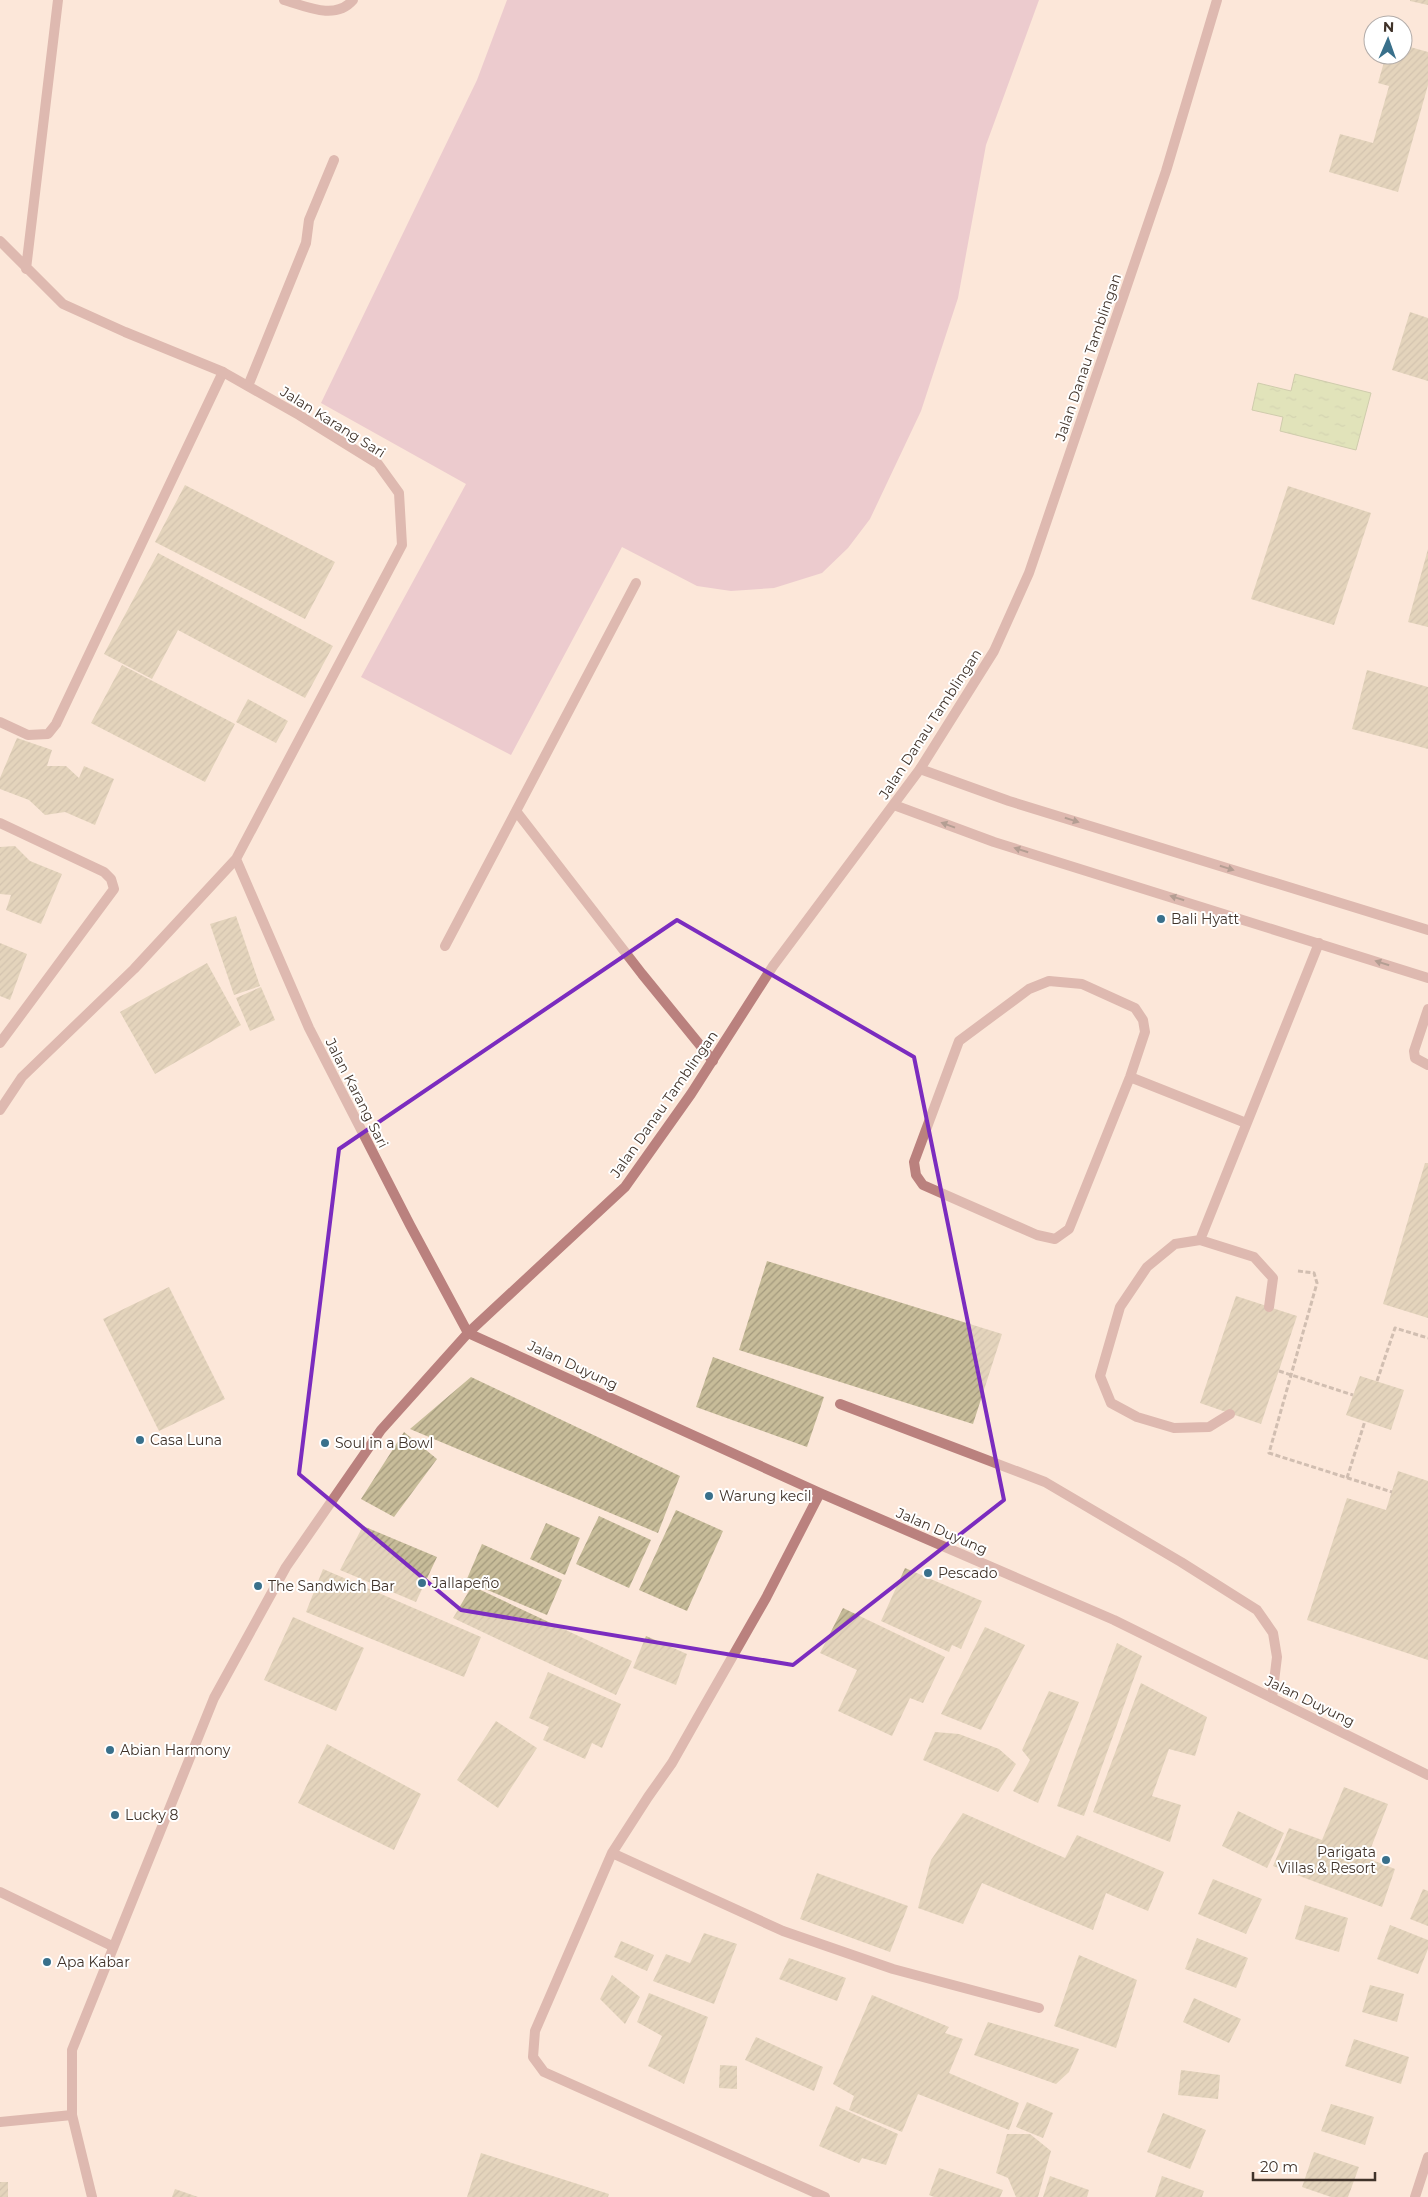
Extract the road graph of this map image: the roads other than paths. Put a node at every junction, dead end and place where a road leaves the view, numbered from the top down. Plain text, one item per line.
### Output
1 (58, 0) edge
2 (284, 0) edge
3 (353, 0) edge
4 (1217, 0) edge
5 (334, 160) dead end
6 (0, 241) edge
7 (26, 269) junction
8 (223, 372) junction
9 (248, 386) junction
10 (636, 583) dead end
11 (0, 722) edge
12 (920, 769) junction
13 (894, 805) junction
14 (516, 811) junction
15 (0, 823) edge
16 (236, 859) junction
17 (1428, 930) edge
18 (1319, 942) junction
19 (445, 946) dead end
20 (1428, 978) edge
21 (1428, 1009) edge
22 (0, 1043) edge
23 (713, 1061) junction
24 (1428, 1065) edge
25 (1130, 1077) junction
26 (0, 1110) edge
27 (1246, 1122) junction
28 (1200, 1240) junction
29 (1269, 1306) dead end
30 (468, 1333) junction
31 (840, 1404) dead end
32 (1230, 1414) dead end
33 (820, 1493) junction
34 (1272, 1698) junction
35 (1428, 1775) edge
36 (612, 1854) junction
37 (0, 1892) edge
38 (112, 1946) junction
39 (1038, 2008) dead end
40 (72, 2115) junction
41 (0, 2122) edge
42 (1428, 2157) edge
43 (92, 2197) edge
44 (825, 2197) edge
45 (1415, 2197) edge

1 - 7 street
2 - 3 street
4 - 12 street, Jalan Danau Tamblingan
5 - 9 street
6 - 7 street, Jalan Karang Sari
7 - 8 street, Jalan Karang Sari
8 - 9 street, Jalan Karang Sari
8 - 11 street
9 - 16 street, Jalan Karang Sari
10 - 14 street
12 - 13 street, Jalan Danau Tamblingan
12 -> 17 street
18 -> 13 street
13 - 23 street, Jalan Danau Tamblingan
14 - 19 street
14 - 23 street
15 - 22 street
16 - 26 street, Jalan Karang Sari
16 - 30 street, Jalan Karang Sari
20 -> 18 street
18 - 27 street
21 - 24 street
23 - 30 street, Jalan Danau Tamblingan
25 - 25 street
25 - 27 street
27 - 28 street
28 - 29 street
28 - 32 street
30 - 33 street, Jalan Duyung
30 - 38 street, Jalan Danau Tamblingan
31 - 34 street
33 - 34 street, Jalan Duyung
33 - 36 street
34 - 35 street, Jalan Duyung
36 - 39 street
36 - 44 street
37 - 38 street
38 - 40 street, Jalan Danau Tamblingan
40 - 41 street
40 - 43 street, Jalan Danau Tamblingan
42 - 45 street

